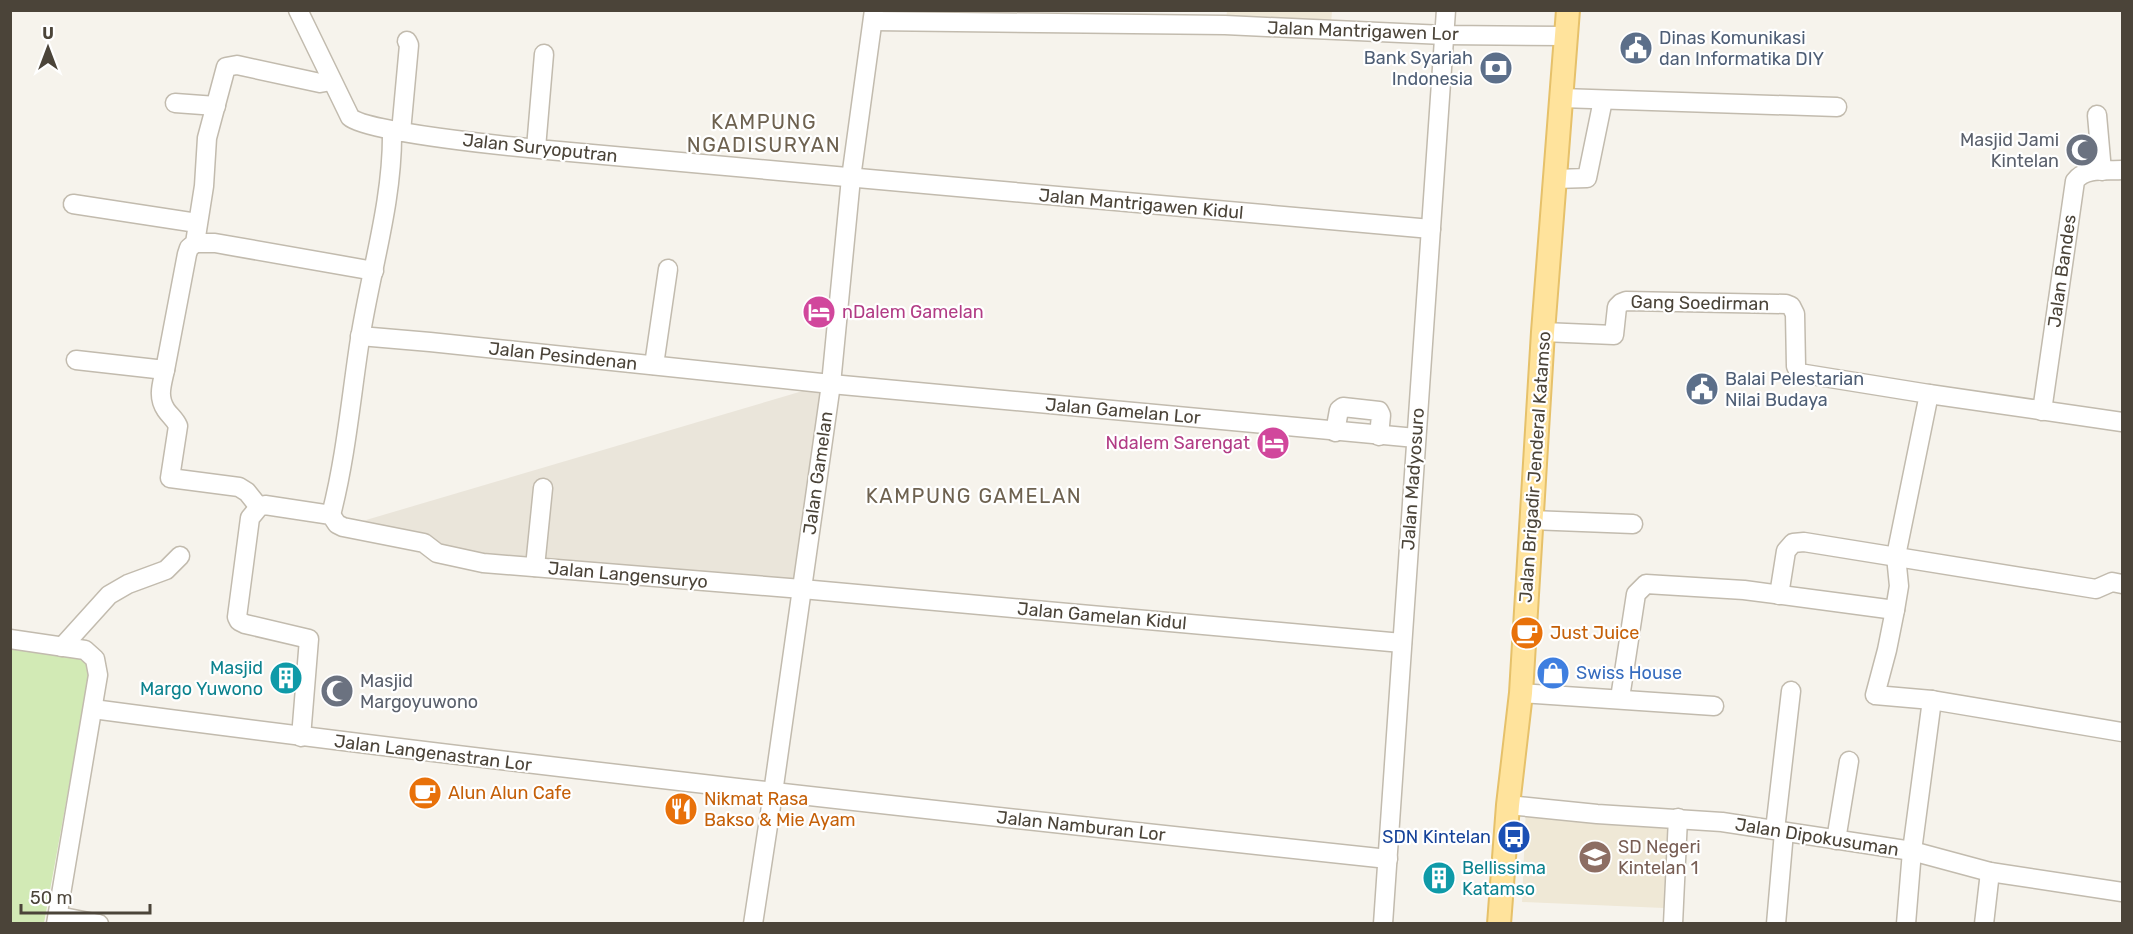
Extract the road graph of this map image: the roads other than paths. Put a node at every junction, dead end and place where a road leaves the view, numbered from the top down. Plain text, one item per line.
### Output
1 (298, 10) edge
2 (1446, 10) edge
3 (1568, 10) edge
4 (873, 16) edge
5 (1225, 18) edge
6 (1444, 34) junction
7 (1566, 36) junction
8 (407, 41) dead end
9 (544, 54) dead end
10 (332, 81) junction
11 (1561, 98) junction
12 (1603, 100) junction
13 (175, 103) dead end
14 (216, 106) junction
15 (1837, 107) dead end
16 (2097, 115) dead end
17 (396, 131) junction
18 (536, 148) junction
19 (2122, 170) edge
20 (2102, 171) junction
21 (851, 178) junction
22 (1555, 179) junction
23 (73, 204) dead end
24 (197, 223) junction
25 (1431, 229) junction
26 (195, 243) junction
27 (668, 269) dead end
28 (374, 271) junction
29 (1543, 332) junction
30 (360, 336) junction
31 (76, 360) dead end
32 (654, 365) junction
33 (165, 370) junction
34 (831, 384) junction
35 (1929, 394) junction
36 (2042, 411) junction
37 (2122, 422) edge
38 (1335, 432) junction
39 (1379, 436) junction
40 (1416, 438) junction
41 (543, 488) dead end
42 (259, 507) junction
43 (331, 515) junction
44 (1531, 520) junction
45 (1633, 524) dead end
46 (180, 556) dead end
47 (1896, 556) junction
48 (535, 567) junction
49 (2122, 584) edge
50 (802, 589) junction
51 (1779, 595) junction
52 (1895, 610) junction
53 (10, 639) edge
54 (1402, 643) junction
55 (62, 647) junction
56 (1791, 691) dead end
57 (1521, 693) junction
58 (1620, 698) junction
59 (1932, 700) junction
60 (1714, 706) dead end
61 (93, 709) junction
62 (2122, 732) edge
63 (302, 737) junction
64 (1849, 761) dead end
65 (773, 793) junction
66 (1508, 806) junction
67 (1678, 818) junction
68 (1780, 831) junction
69 (1836, 840) junction
70 (1912, 851) junction
71 (1388, 859) junction
72 (1990, 872) junction
73 (2122, 892) edge
74 (57, 920) edge
75 (99, 924) edge
76 (753, 924) edge
77 (1383, 924) edge
78 (1499, 924) edge
79 (1673, 924) edge
80 (1776, 924) edge
81 (1906, 924) edge
82 (1984, 924) edge

1 - 10 street, Jalan Suryoputran
2 - 6 street, Jalan Madyosuro
3 - 7 main road, Jalan Brigadir Jenderal Katamso
4 - 5 street, Jalan Mantrigawen Lor
4 - 21 street, Jalan Gamelan
5 - 6 street, Jalan Mantrigawen Lor
6 - 7 street, Jalan Mantrigawen Lor
6 - 25 street, Jalan Madyosuro
7 - 11 main road, Jalan Brigadir Jenderal Katamso
8 - 17 street
9 - 18 street
10 - 14 street
10 - 17 street, Jalan Suryoputran
11 - 12 street
11 - 22 main road, Jalan Brigadir Jenderal Katamso
12 - 15 street
12 - 22 street
13 - 14 street
14 - 24 street
16 - 20 street
17 - 18 street, Jalan Suryoputran
17 - 28 street
18 - 21 street, Jalan Suryoputran
19 - 20 street, Jalan Bandes
20 - 36 street, Jalan Bandes
21 - 25 street, Jalan Mantrigawen Kidul
21 - 34 street, Jalan Gamelan
22 - 29 main road, Jalan Brigadir Jenderal Katamso
23 - 24 street
24 - 26 street
25 - 40 street, Jalan Madyosuro
26 - 28 street
26 - 33 street
27 - 32 street
28 - 30 street
29 - 35 street, Gang Soedirman
29 - 44 main road, Jalan Brigadir Jenderal Katamso
30 - 32 street, Jalan Pesindenan
30 - 43 street
31 - 33 street
32 - 34 street, Jalan Pesindenan
33 - 42 street
34 - 38 street, Jalan Gamelan Lor
34 - 50 street, Jalan Gamelan
35 - 36 street
35 - 47 street
36 - 37 street
38 - 39 street, Jalan Gamelan Lor
38 - 39 street
39 - 40 street, Jalan Gamelan Lor
40 - 54 street, Jalan Madyosuro
41 - 48 street
42 - 43 street
42 - 63 street
43 - 48 street, Jalan Langensuryo
44 - 45 street
44 - 57 main road, Jalan Brigadir Jenderal Katamso
46 - 55 street
47 - 49 street
47 - 51 street
47 - 52 street
48 - 50 street, Jalan Langensuryo
50 - 54 street, Jalan Gamelan Kidul
50 - 65 street, Jalan Gamelan
51 - 52 street
51 - 58 street
52 - 59 street
53 - 55 street
54 - 71 street, Jalan Madyosuro
55 - 61 street
56 - 68 street
57 - 58 street
57 - 66 main road, Jalan Brigadir Jenderal Katamso
58 - 60 street
59 - 62 street
59 - 70 street
61 - 63 street, Jalan Langenastran Lor
61 - 74 street
63 - 65 street, Jalan Langenastran Lor
64 - 69 street
65 - 71 street, Jalan Namburan Lor
65 - 76 street, Jalan Gamelan
66 - 67 street, Jalan Dipokusuman
66 - 78 main road, Jalan Brigadir Jenderal Katamso
67 - 68 street, Jalan Dipokusuman
67 - 79 street
68 - 69 street, Jalan Dipokusuman
68 - 80 street
69 - 70 street, Jalan Dipokusuman
70 - 72 street, Jalan Dipokusuman
70 - 81 street
71 - 77 street, Jalan Madyosuro
72 - 73 street, Jalan Dipokusuman
72 - 82 street
74 - 75 street

